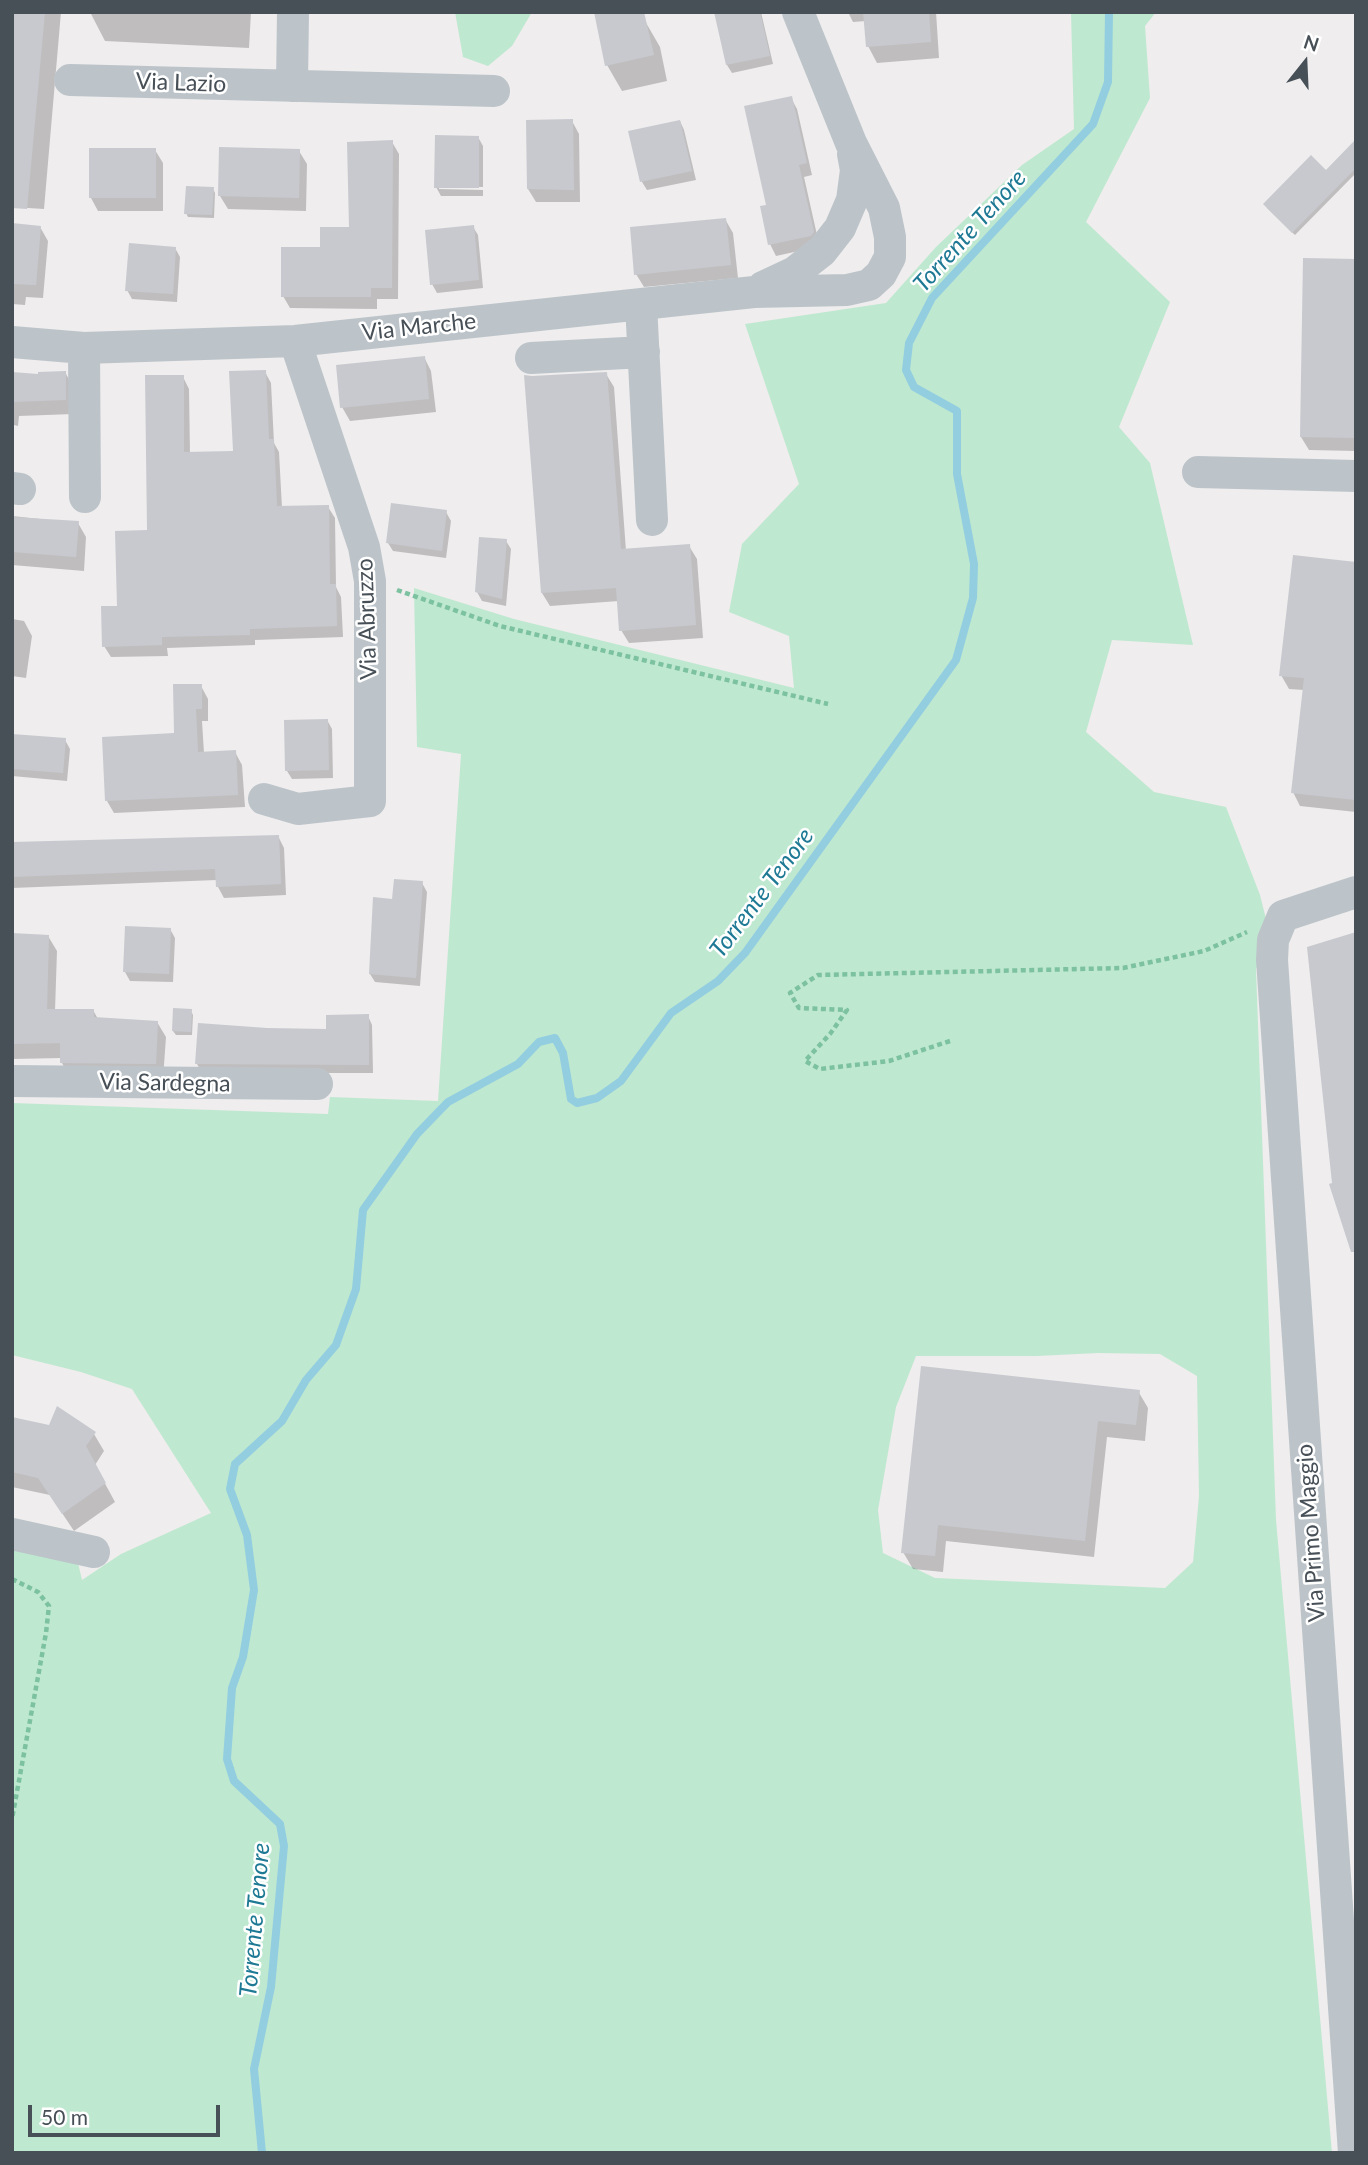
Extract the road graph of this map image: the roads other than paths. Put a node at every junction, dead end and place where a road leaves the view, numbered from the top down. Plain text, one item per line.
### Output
1 (292, 12) edge
2 (798, 12) edge
3 (70, 80) dead end
4 (292, 86) junction
5 (494, 91) dead end
6 (851, 143) junction
7 (754, 292) junction
8 (641, 304) junction
9 (295, 341) junction
10 (12, 342) edge
11 (84, 348) junction
12 (644, 352) junction
13 (531, 358) dead end
14 (1198, 472) dead end
15 (1356, 476) edge
16 (85, 498) dead end
17 (652, 520) dead end
18 (264, 799) dead end
19 (1356, 892) edge
20 (12, 1081) edge
21 (317, 1084) dead end
22 (12, 1534) edge
23 (94, 1552) dead end
24 (1354, 2153) edge

1 - 4 street
2 - 6 street
3 - 4 street, Via Lazio
4 - 5 street, Via Lazio
6 - 7 street, Via Marche
6 - 7 street, Via Marche
7 - 8 street, Via Marche
8 - 9 street, Via Marche
8 - 12 street
9 - 11 street, Via Marche
9 - 18 street, Via Abruzzo
10 - 11 street, Via Marche
11 - 16 street
12 - 13 street
12 - 17 street
14 - 15 street
19 - 24 street, Via Primo Maggio
20 - 21 street, Via Sardegna
22 - 23 street

